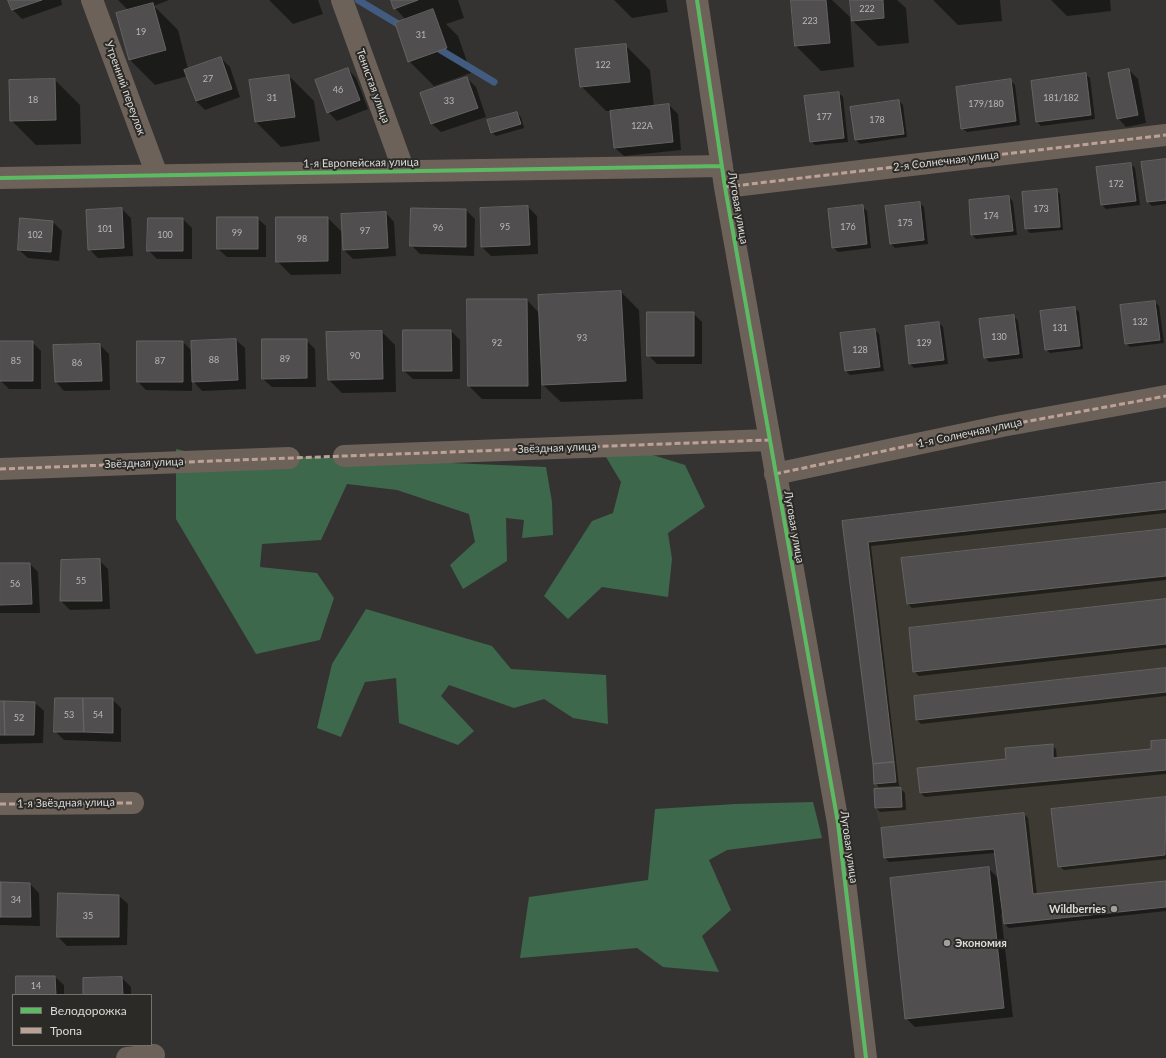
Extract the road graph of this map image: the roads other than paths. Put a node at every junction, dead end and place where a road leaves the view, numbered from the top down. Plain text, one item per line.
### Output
1 (92, 0) edge
2 (342, 0) edge
3 (697, 0) edge
4 (1166, 135) edge
5 (722, 166) junction
6 (404, 171) junction
7 (157, 175) junction
8 (0, 178) edge
9 (725, 187) junction
10 (1166, 396) edge
11 (769, 440) junction
12 (344, 456) dead end
13 (289, 458) dead end
14 (0, 469) edge
15 (775, 474) junction
16 (133, 803) dead end
17 (0, 804) edge
18 (154, 1055) dead end
19 (127, 1058) edge
20 (866, 1058) edge

1 - 7 street, Утренний переулок
2 - 6 street, Тенистая улица
3 - 5 street, Луговая улица
4 - 9 street, 2-я Солнечная улица
5 - 6 street, 1-я Европейская улица
5 - 9 street, Луговая улица
6 - 7 street, 1-я Европейская улица
7 - 8 street, 1-я Европейская улица
9 - 11 street, Луговая улица
10 - 15 street, 1-я Солнечная улица
11 - 12 street, Звёздная улица
11 - 15 street, Луговая улица
13 - 14 street, Звёздная улица
15 - 20 street, Луговая улица
16 - 17 street, 1-я Звёздная улица
18 - 19 street

